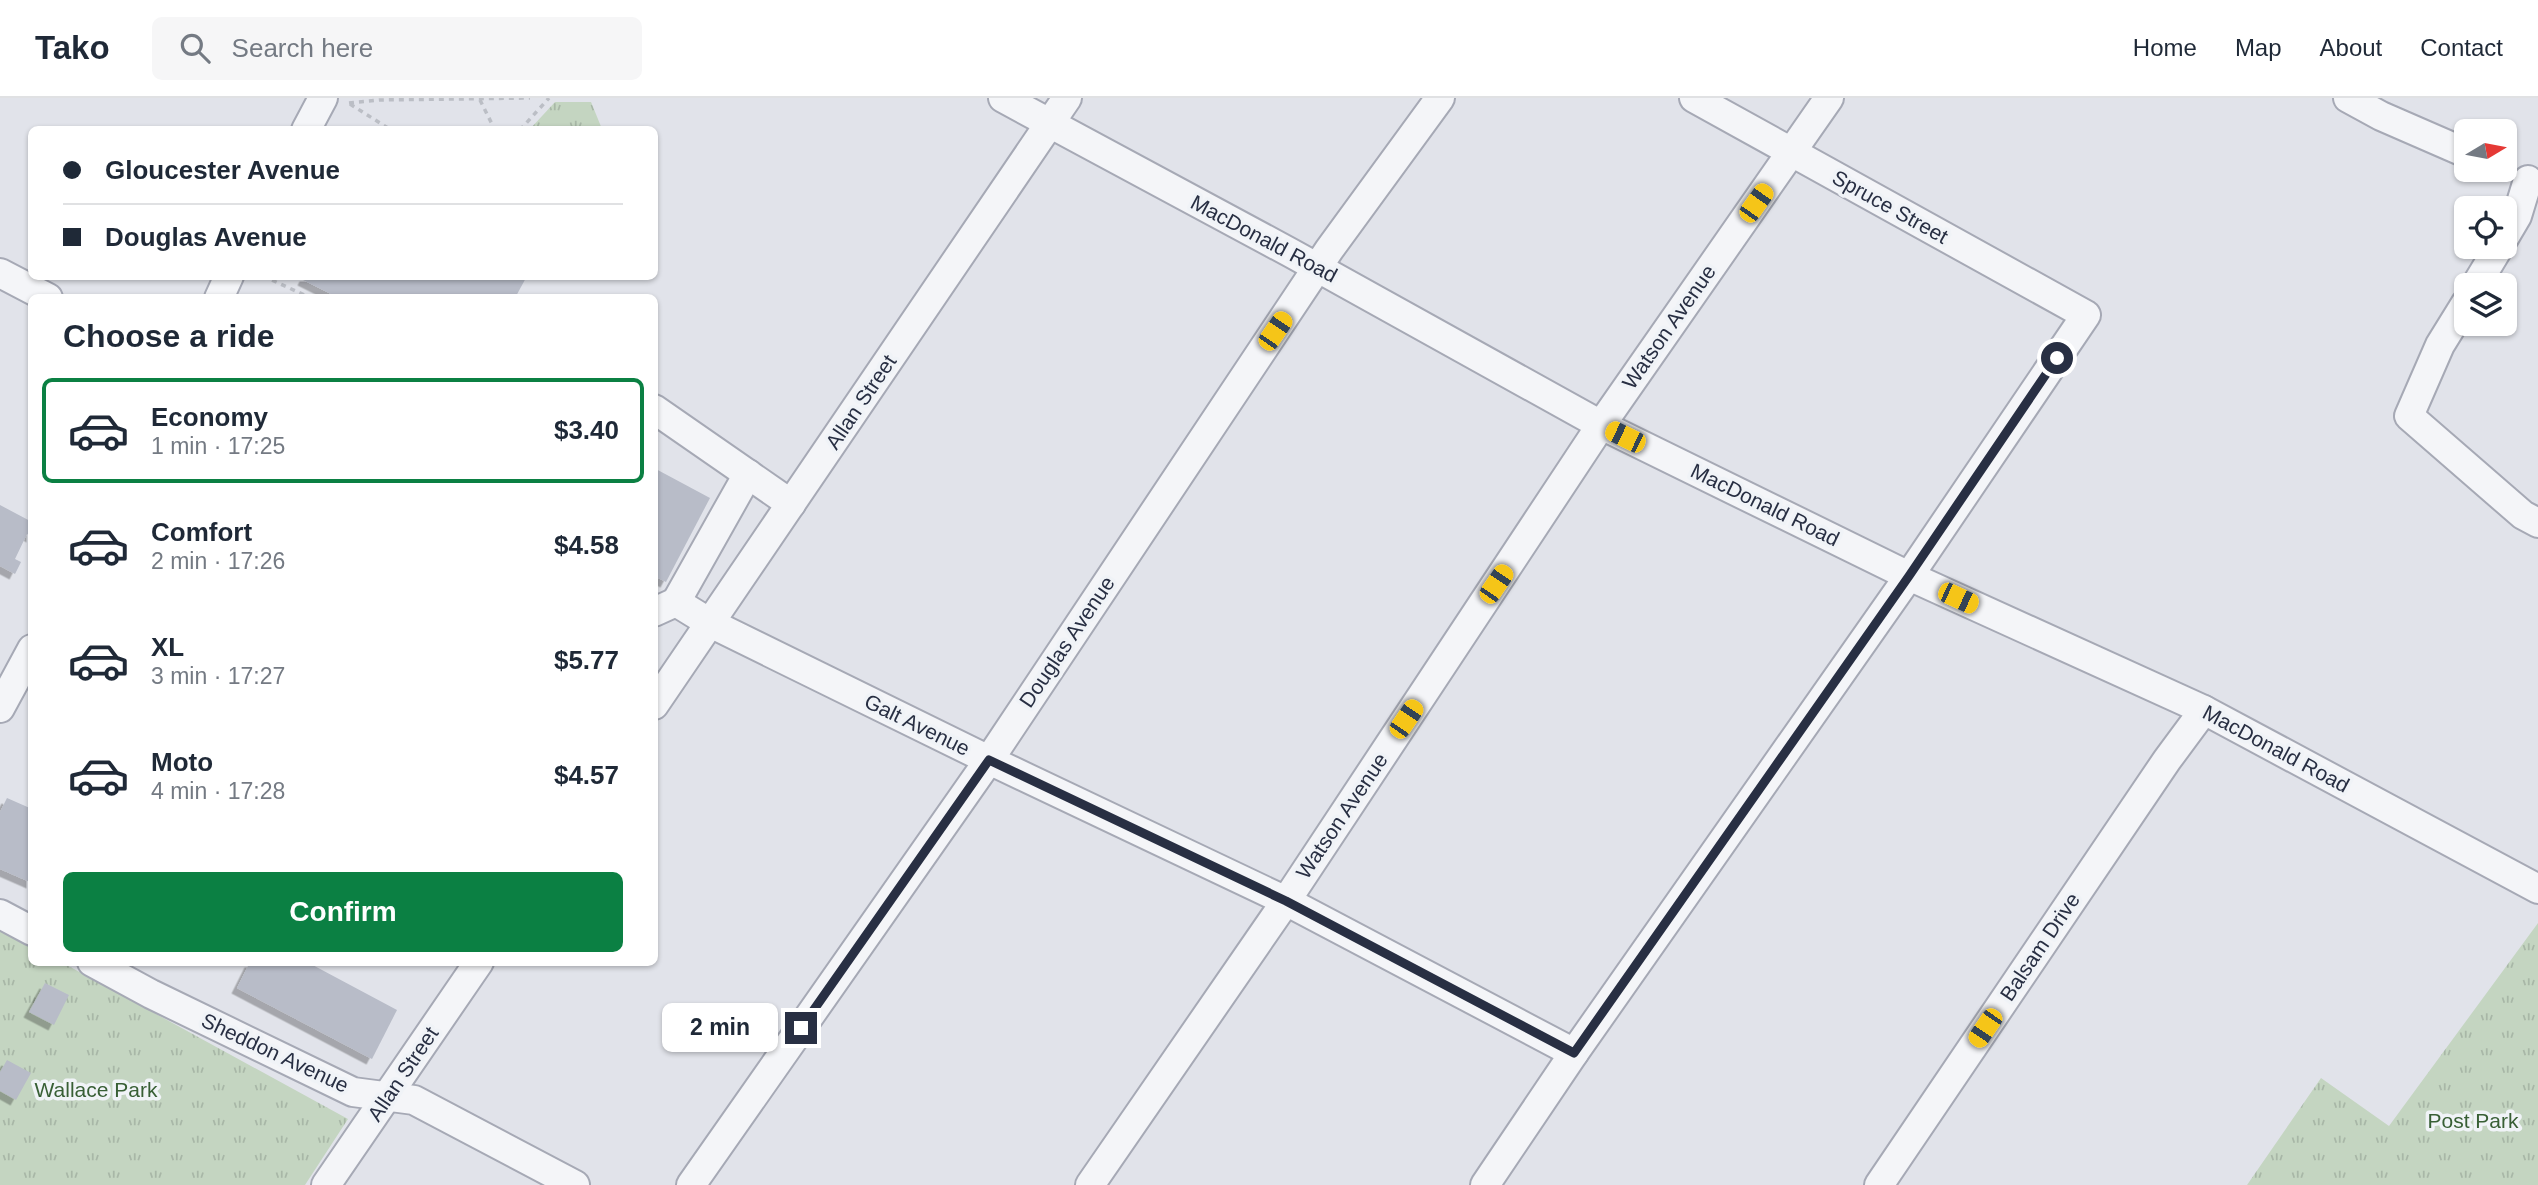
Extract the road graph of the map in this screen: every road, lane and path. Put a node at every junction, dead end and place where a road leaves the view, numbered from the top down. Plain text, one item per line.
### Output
1 (323, 98) edge
2 (479, 98) edge
3 (530, 98) edge
4 (549, 98) edge
5 (1003, 98) edge
6 (1067, 98) edge
7 (1440, 98) edge
8 (1693, 98) edge
9 (1829, 98) edge
10 (2348, 98) edge
11 (1050, 124) junction
12 (308, 126) edge
13 (385, 126) edge
14 (493, 126) edge
15 (524, 126) edge
16 (2454, 148) edge
17 (1791, 152) junction
18 (2524, 177) edge
19 (2517, 216) edge
20 (1317, 268) junction
21 (0, 273) edge
22 (272, 280) edge
23 (40, 294) edge
24 (301, 294) edge
25 (2454, 322) edge
26 (658, 412) edge
27 (1601, 425) junction
28 (748, 474) junction
29 (791, 504) junction
30 (2538, 523) edge
31 (1909, 576) junction
32 (665, 607) edge
33 (710, 623) junction
34 (28, 656) edge
35 (658, 699) edge
36 (0, 708) edge
37 (2204, 710) junction
38 (989, 760) junction
39 (2538, 890) edge
40 (1286, 901) junction
41 (0, 914) edge
42 (28, 929) edge
43 (99, 966) edge
44 (476, 966) edge
45 (1574, 1053) junction
46 (388, 1096) junction
47 (326, 1185) edge
48 (575, 1185) edge
49 (691, 1185) edge
50 (1090, 1185) edge
51 (1485, 1185) edge
52 (1879, 1185) edge

1 - 12 street
2 - 3 path
2 - 13 path
2 - 14 path
4 - 15 path
5 - 11 street, MacDonald Road
6 - 11 street, Allan Street
7 - 20 street, Douglas Avenue
8 - 17 street, Spruce Street
9 - 17 street, Watson Avenue
10 - 16 street
11 - 20 street, MacDonald Road
11 - 29 street, Allan Street
17 - 27 street, Watson Avenue
17 - 31 street, Spruce Street
18 - 19 street
20 - 27 street, MacDonald Road
20 - 38 street, Douglas Avenue
21 - 23 street
22 - 24 path
25 - 30 street
26 - 28 street
27 - 31 street, MacDonald Road
27 - 40 street, Watson Avenue
28 - 29 street
28 - 32 street
29 - 33 street, Allan Street
31 - 37 street, MacDonald Road
31 - 45 street
32 - 33 street, Galt Avenue
33 - 35 street, Allan Street
33 - 38 street, Galt Avenue
34 - 36 street
37 - 39 street, MacDonald Road
37 - 52 street, Balsam Drive
38 - 40 street, Galt Avenue
38 - 49 street, Douglas Avenue
40 - 45 street, Galt Avenue
40 - 50 street, Watson Avenue
41 - 42 street
43 - 46 street, Sheddon Avenue
44 - 46 street, Allan Street
45 - 51 street
46 - 47 street, Allan Street
46 - 48 street, Sheddon Avenue

